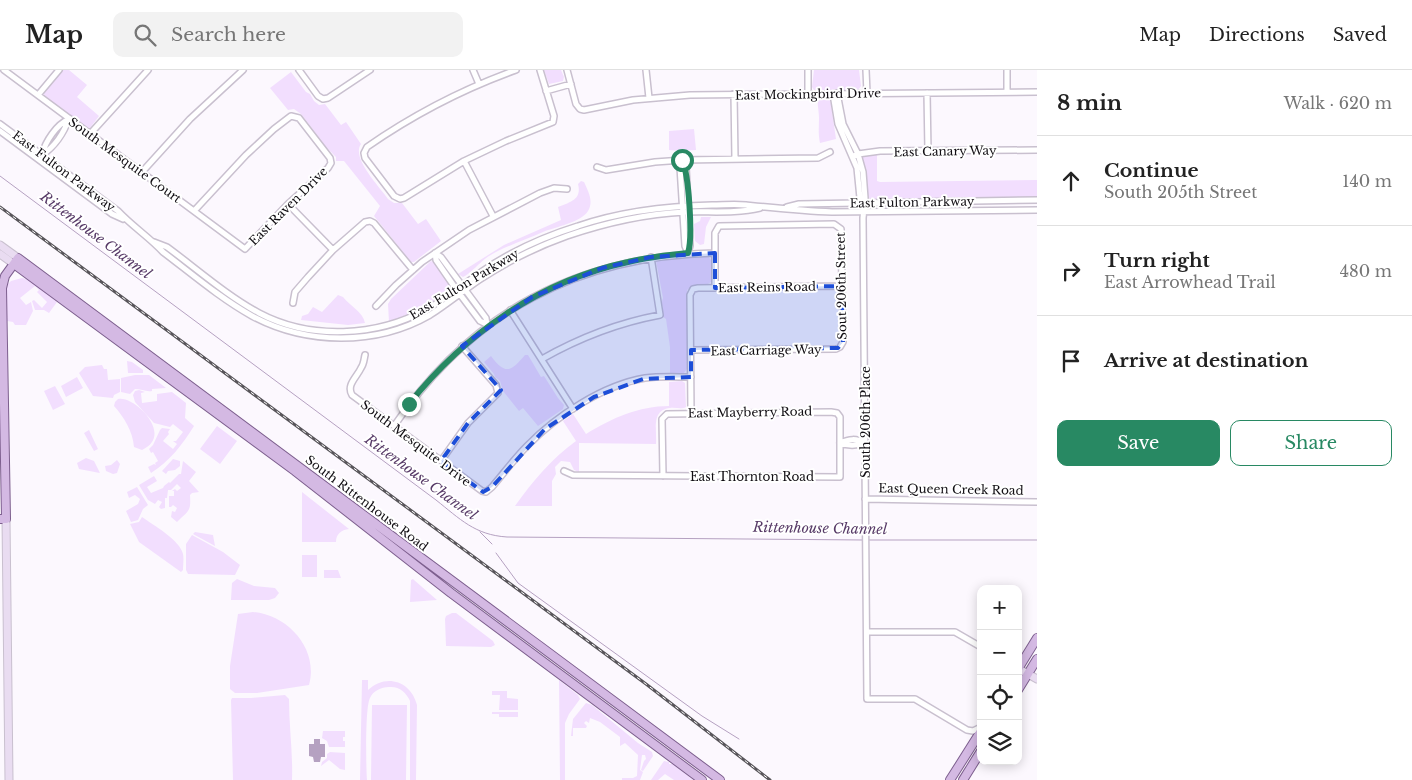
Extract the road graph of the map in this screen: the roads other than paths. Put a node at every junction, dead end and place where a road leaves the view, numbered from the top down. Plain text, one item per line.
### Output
1 (4, 70) edge
2 (59, 70) edge
3 (148, 70) edge
4 (243, 70) edge
5 (299, 70) edge
6 (370, 70) edge
7 (473, 70) edge
8 (516, 70) edge
9 (540, 70) edge
10 (567, 70) edge
11 (646, 70) edge
12 (808, 70) edge
13 (866, 70) edge
14 (1007, 70) edge
15 (479, 84) junction
16 (571, 84) junction
17 (546, 91) junction
18 (1007, 92) junction
19 (1037, 92) edge
20 (867, 93) junction
21 (927, 93) junction
22 (734, 94) junction
23 (808, 94) junction
24 (835, 94) junction
25 (38, 95) junction
26 (649, 98) junction
27 (69, 118) junction
28 (0, 124) edge
29 (0, 131) edge
30 (90, 134) junction
31 (1037, 150) edge
32 (928, 151) junction
33 (830, 152) dead end
34 (42, 154) junction
35 (855, 155) junction
36 (38, 159) junction
37 (735, 159) junction
38 (682, 160) junction
39 (464, 161) junction
40 (597, 168) dead end
41 (142, 172) junction
42 (567, 189) dead end
43 (1037, 200) edge
44 (288, 204) junction
45 (863, 204) junction
46 (685, 206) junction
47 (763, 208) junction
48 (787, 208) junction
49 (1037, 210) edge
50 (194, 211) junction
51 (863, 211) junction
52 (686, 212) junction
53 (493, 216) junction
54 (126, 220) junction
55 (0, 245) edge
56 (245, 249) joint
57 (333, 250) junction
58 (435, 253) junction
59 (688, 253) junction
60 (715, 253) junction
61 (0, 254) edge
62 (651, 257) junction
63 (16, 261) junction
64 (413, 270) junction
65 (842, 286) junction
66 (715, 288) junction
67 (460, 289) junction
68 (293, 303) dead end
69 (376, 306) dead end
70 (510, 310) junction
71 (488, 325) junction
72 (462, 346) junction
73 (840, 347) joint
74 (691, 350) junction
75 (365, 355) dead end
76 (542, 359) junction
77 (691, 376) junction
78 (210, 404) junction
79 (573, 409) junction
80 (692, 413) junction
81 (394, 426) junction
82 (840, 443) junction
83 (865, 443) junction
84 (441, 461) junction
85 (564, 470) dead end
86 (663, 476) junction
87 (865, 499) junction
88 (1037, 502) edge
89 (3, 519) edge
90 (459, 586) junction
91 (453, 594) junction
92 (867, 632) junction
93 (1037, 638) edge
94 (977, 645) edge
95 (1037, 660) edge
96 (1022, 662) edge
97 (1022, 671) edge
98 (1028, 674) junction
99 (1037, 679) edge
100 (1022, 684) edge
101 (589, 694) junction
102 (622, 706) junction
103 (967, 730) junction
104 (977, 730) edge
105 (977, 737) edge
106 (974, 743) junction
107 (663, 750) junction
108 (977, 758) edge
109 (702, 766) junction
110 (9, 780) edge
111 (702, 780) edge
112 (720, 780) edge
113 (950, 780) edge
114 (964, 780) edge

1 - 25 street, South Mesquite Court
2 - 25 street
3 - 30 street
4 - 41 street
5 - 6 street
7 - 15 street
8 - 15 street
9 - 17 street
10 - 16 street
11 - 26 street
12 - 23 street
13 - 20 street
14 - 18 street
15 - 39 street
16 - 17 street
16 - 26 street, East Mockingbird Drive
17 - 39 street
18 - 19 street, East Mockingbird Drive
18 - 21 street, East Mockingbird Drive
20 - 21 street, East Mockingbird Drive
20 - 24 street, East Mockingbird Drive
21 - 32 street
22 - 23 street, East Mockingbird Drive
22 - 26 street, East Mockingbird Drive
22 - 37 street
23 - 24 street, East Mockingbird Drive
24 - 35 street, South 206th Place
25 - 27 street, South Mesquite Court
27 - 30 street, South Mesquite Court
27 - 34 street
28 - 34 street, East Fulton Parkway
29 - 36 street, East Fulton Parkway
30 - 41 street, South Mesquite Court
31 - 32 street, East Canary Way
32 - 35 street, East Canary Way
33 - 37 street
34 - 36 street
34 - 54 street, East Fulton Parkway
35 - 45 street, South 206th Place
36 - 54 street, East Fulton Parkway
37 - 38 street
38 - 40 street
38 - 46 street
39 - 53 street
41 - 50 street, South Mesquite Court
42 - 53 street
43 - 45 street, East Fulton Parkway
44 - 50 street, East Raven Drive
44 - 56 street, East Raven Drive
44 - 57 street
45 - 48 street, East Fulton Parkway
45 - 51 street, South 206th Place
46 - 47 street, East Fulton Parkway
46 - 52 street
46 - 67 street, East Fulton Parkway
47 - 48 street, East Fulton Parkway
47 - 52 street, East Fulton Parkway
48 - 51 street, East Fulton Parkway
49 - 51 street, East Fulton Parkway
50 - 56 street, South Mesquite Court
51 - 83 street, South 206th Place
52 - 59 street
52 - 67 street, East Fulton Parkway
53 - 58 street
54 - 67 street, East Fulton Parkway
55 - 63 main road, South Rittenhouse Road
57 - 64 street
57 - 68 street
58 - 64 street
58 - 67 street
59 - 60 street
59 - 62 street
60 - 65 street, Sout 206th Street
60 - 66 street
61 - 63 main road, South Rittenhouse Road
62 - 70 street
62 - 76 street
63 - 78 main road, South Rittenhouse Road
63 - 89 main road
64 - 69 street
65 - 66 street, East Reins Road
65 - 73 street, Sout 206th Street
66 - 74 street, East Reins Road
67 - 71 street
70 - 71 street
70 - 76 street
71 - 72 street
72 - 81 street
72 - 84 street
73 - 74 street, East Carriage Way
74 - 77 street
75 - 81 street, South Mesquite Drive
76 - 79 street
77 - 79 street
77 - 80 street
78 - 90 main road, South Rittenhouse Road
78 - 91 main road, South Rittenhouse Road
79 - 84 street, South Mesquite Drive
80 - 82 street, East Mayberry Road
80 - 86 street, East Mayberry Road
81 - 84 street, South Mesquite Drive
82 - 83 street
82 - 86 street, East Thornton Road
83 - 87 street, South 206th Place
85 - 86 street, East Thornton Road
87 - 88 street, East Queen Creek Road
87 - 92 street, South 206th Place
89 - 110 main road
90 - 91 main road
90 - 102 main road, South Rittenhouse Road
91 - 101 main road, South Rittenhouse Road
92 - 94 street
92 - 103 street, South 206th Place
93 - 96 main road
95 - 98 main road
97 - 98 main road
98 - 99 main road
98 - 100 main road
101 - 102 main road
101 - 107 main road, South Rittenhouse Road
102 - 109 main road, South Rittenhouse Road
103 - 104 street
103 - 106 street
105 - 106 main road
106 - 113 main road
107 - 109 main road
107 - 111 main road, South Rittenhouse Road
108 - 114 main road
109 - 112 main road, South Rittenhouse Road

